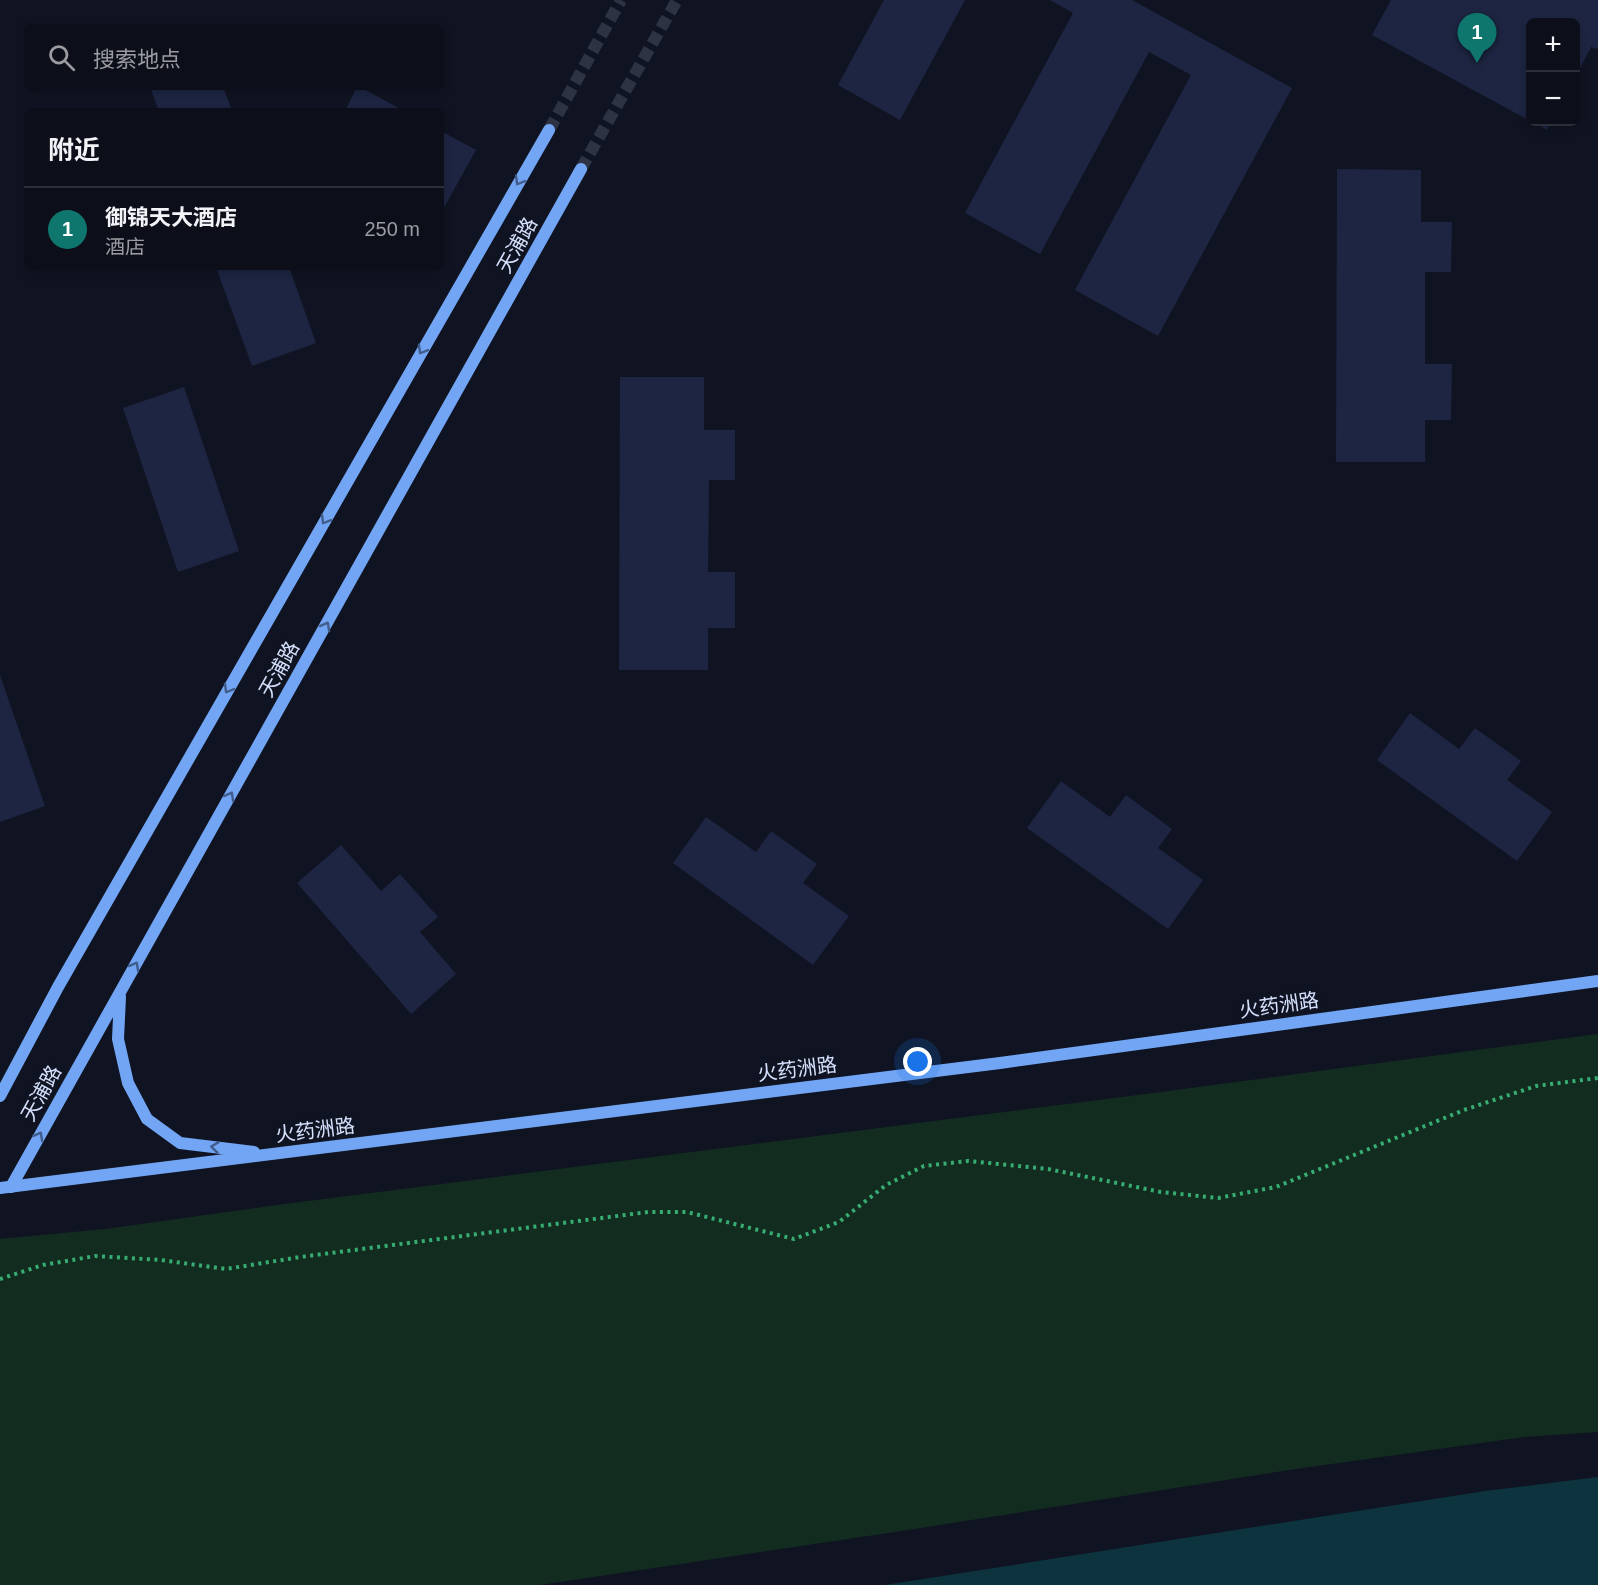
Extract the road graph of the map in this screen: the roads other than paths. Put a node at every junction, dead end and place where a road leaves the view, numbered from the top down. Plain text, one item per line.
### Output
1 (549, 130) tunnel mouth
2 (581, 170) tunnel mouth
3 (1598, 981) edge
4 (120, 994) junction
5 (0, 1096) edge
6 (274, 1155) junction
7 (5, 1187) edge

1 -> 5 street, 天浦路
4 -> 2 street, 天浦路
3 - 6 street, 火药洲路
6 -> 4 street
7 -> 4 street, 天浦路
6 - 7 street, 火药洲路

